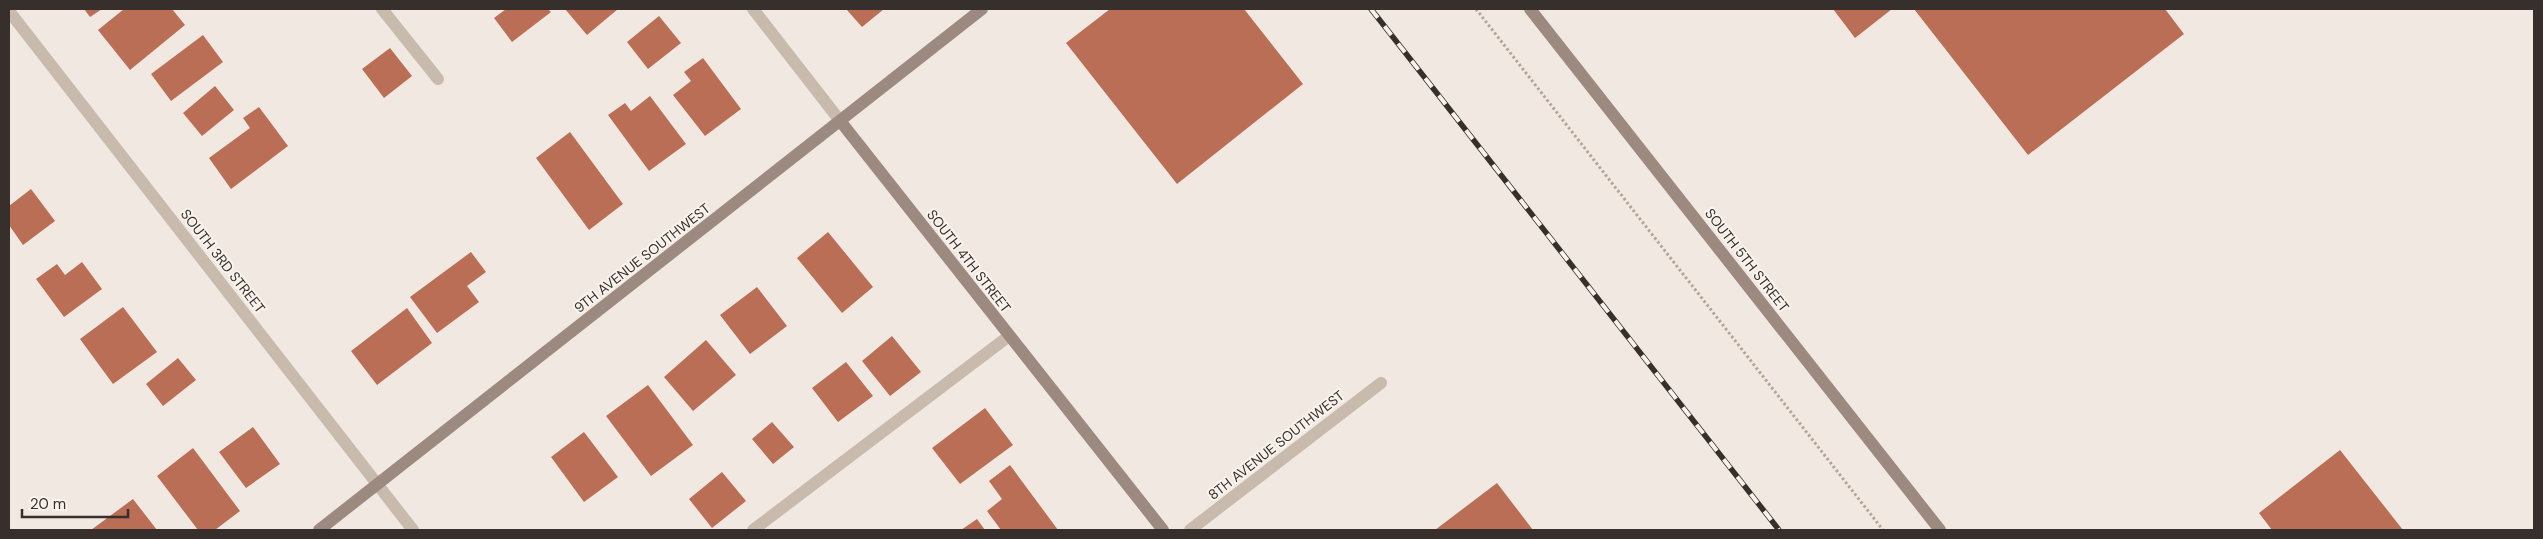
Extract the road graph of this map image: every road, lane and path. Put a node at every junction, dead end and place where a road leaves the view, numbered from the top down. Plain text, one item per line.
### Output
1 (382, 9) edge
2 (753, 9) edge
3 (982, 9) edge
4 (1476, 9) edge
5 (1530, 9) edge
6 (9, 11) edge
7 (438, 79) dead end
8 (841, 122) junction
9 (1009, 336) junction
10 (1381, 383) dead end
11 (378, 484) junction
12 (318, 530) edge
13 (413, 530) edge
14 (753, 530) edge
15 (1163, 530) edge
16 (1190, 530) edge
17 (1883, 530) edge
18 (1940, 530) edge

1 - 7 street
2 - 8 street, SOUTH 4TH STREET
3 - 8 street, 9TH AVENUE SOUTHWEST
4 - 17 path
5 - 18 street, SOUTH 5TH STREET
6 - 11 street, SOUTH 3RD STREET
8 - 9 street, SOUTH 4TH STREET
8 - 11 street, 9TH AVENUE SOUTHWEST
9 - 14 street
9 - 15 street, SOUTH 4TH STREET
10 - 16 street, 8TH AVENUE SOUTHWEST
11 - 12 street, 9TH AVENUE SOUTHWEST
11 - 13 street, SOUTH 3RD STREET

